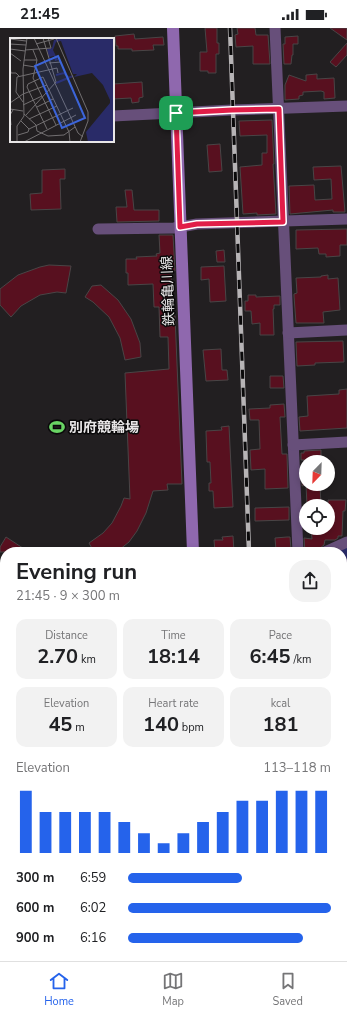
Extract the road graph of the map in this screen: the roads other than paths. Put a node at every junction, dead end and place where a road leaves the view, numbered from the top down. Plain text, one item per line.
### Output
1 (173, 28) edge
2 (181, 28) edge
3 (276, 28) edge
4 (347, 106) edge
5 (279, 109) junction
6 (180, 113) junction
7 (114, 116) edge
8 (347, 218) edge
9 (283, 222) junction
10 (184, 226) junction
11 (98, 229) dead end
12 (347, 330) edge
13 (288, 333) junction
14 (347, 442) edge
15 (293, 444) junction
16 (347, 542) edge
17 (193, 547) edge
18 (201, 547) edge
19 (298, 547) edge
20 (336, 547) edge

1 - 6 main road, 鉄輪亀川線
2 - 6 main road, 鉄輪亀川線
3 - 5 street
4 - 5 street
5 - 6 street
5 - 9 street
6 - 7 street
6 - 10 main road, 鉄輪亀川線
8 - 9 street
9 - 10 street
9 - 13 street
10 - 11 street
10 - 17 main road, 鉄輪亀川線
10 - 18 main road, 鉄輪亀川線
12 - 13 street
13 - 15 street
14 - 15 street
15 - 19 street
16 - 20 street

